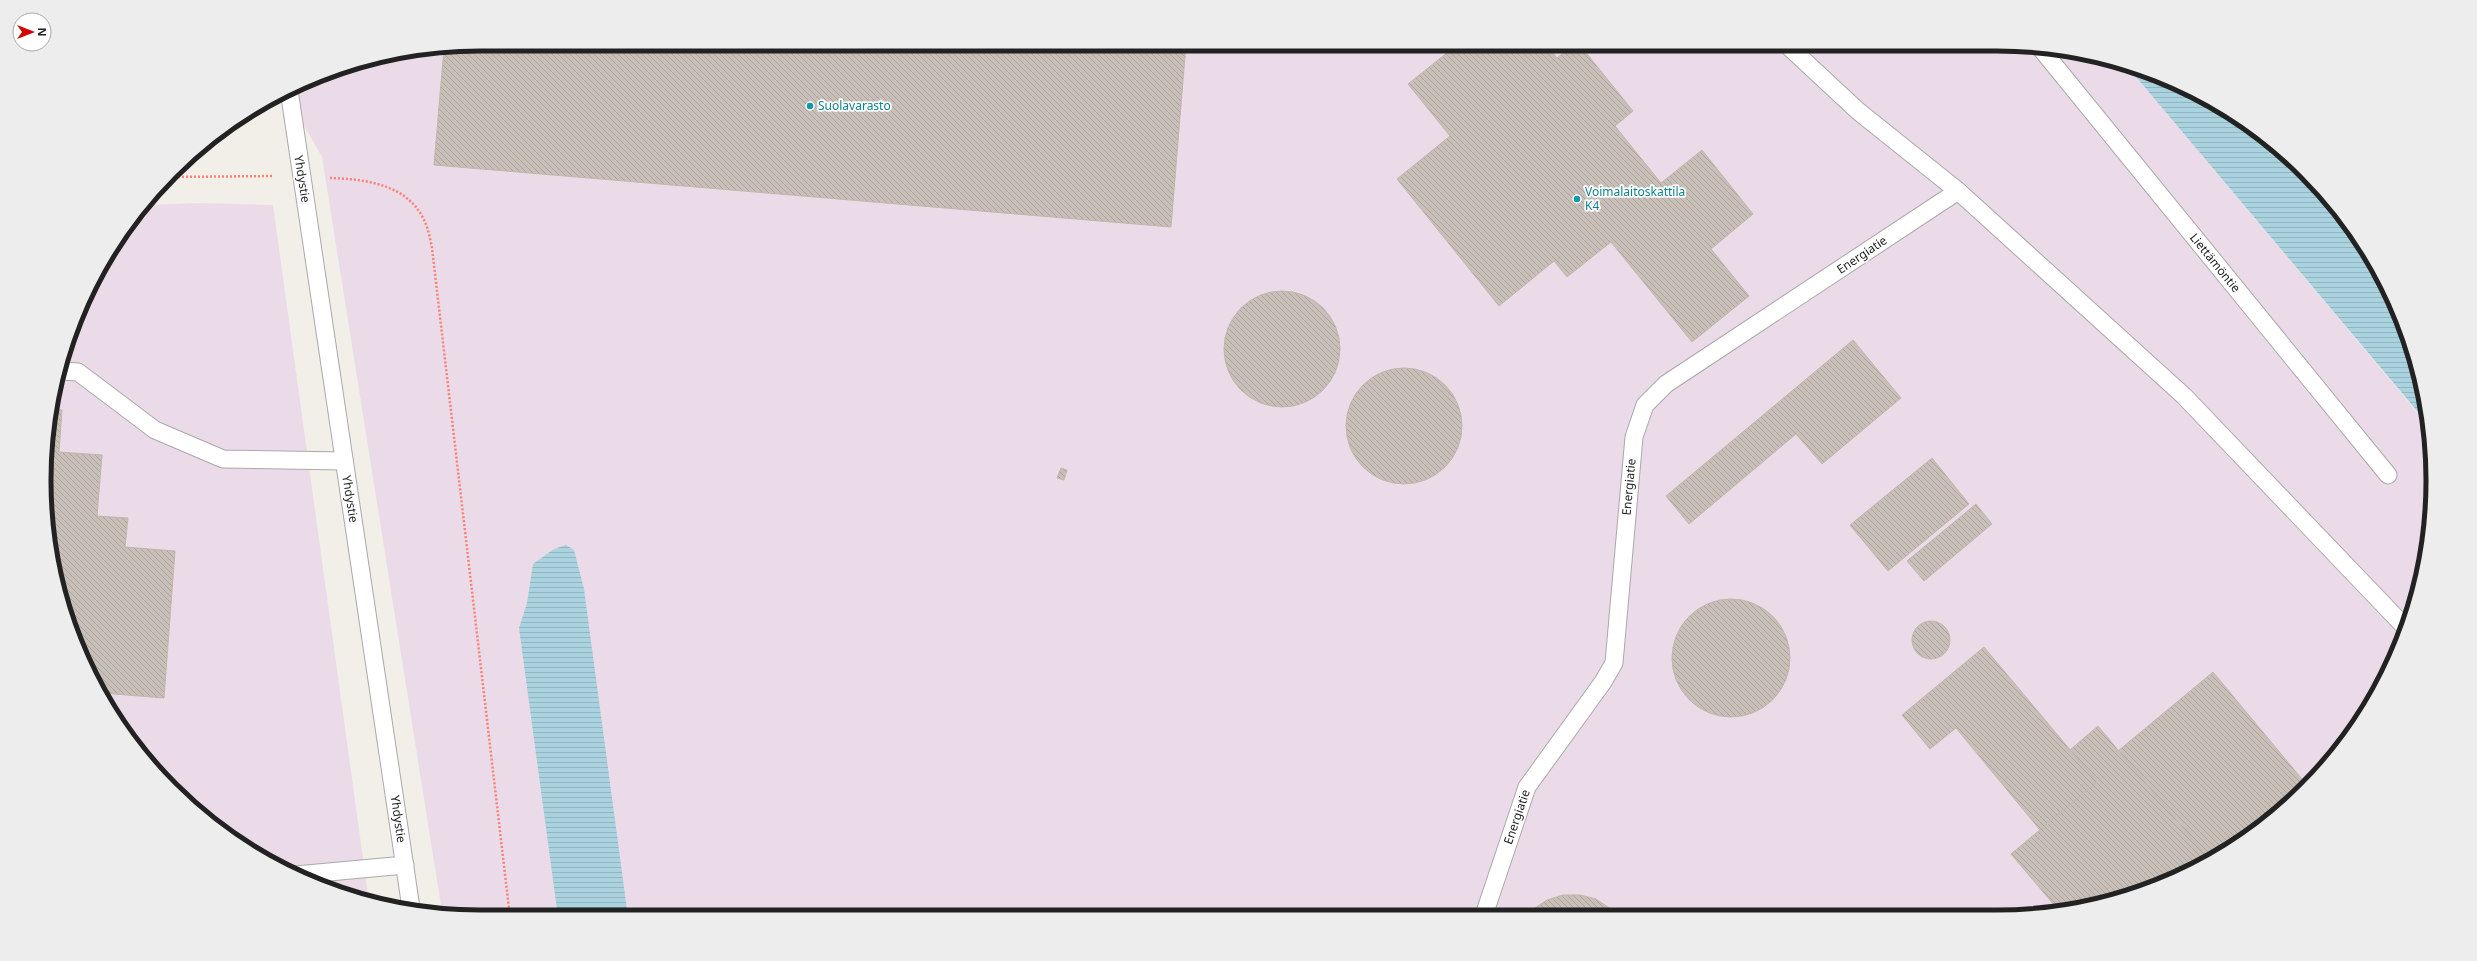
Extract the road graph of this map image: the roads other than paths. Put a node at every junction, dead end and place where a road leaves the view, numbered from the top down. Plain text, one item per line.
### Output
1 (1794, 51) edge
2 (2045, 54) edge
3 (290, 96) edge
4 (1958, 191) junction
5 (65, 371) edge
6 (344, 461) junction
7 (2388, 475) dead end
8 (2401, 623) edge
9 (405, 864) junction
10 (309, 874) edge
11 (410, 904) edge
12 (1486, 910) edge

1 - 4 lane
2 - 7 lane, Liettämöntie
3 - 6 lane, Yhdystie
4 - 8 lane
4 - 12 lane, Energiatie
5 - 6 lane
6 - 9 lane, Yhdystie
9 - 10 lane
9 - 11 lane, Yhdystie

